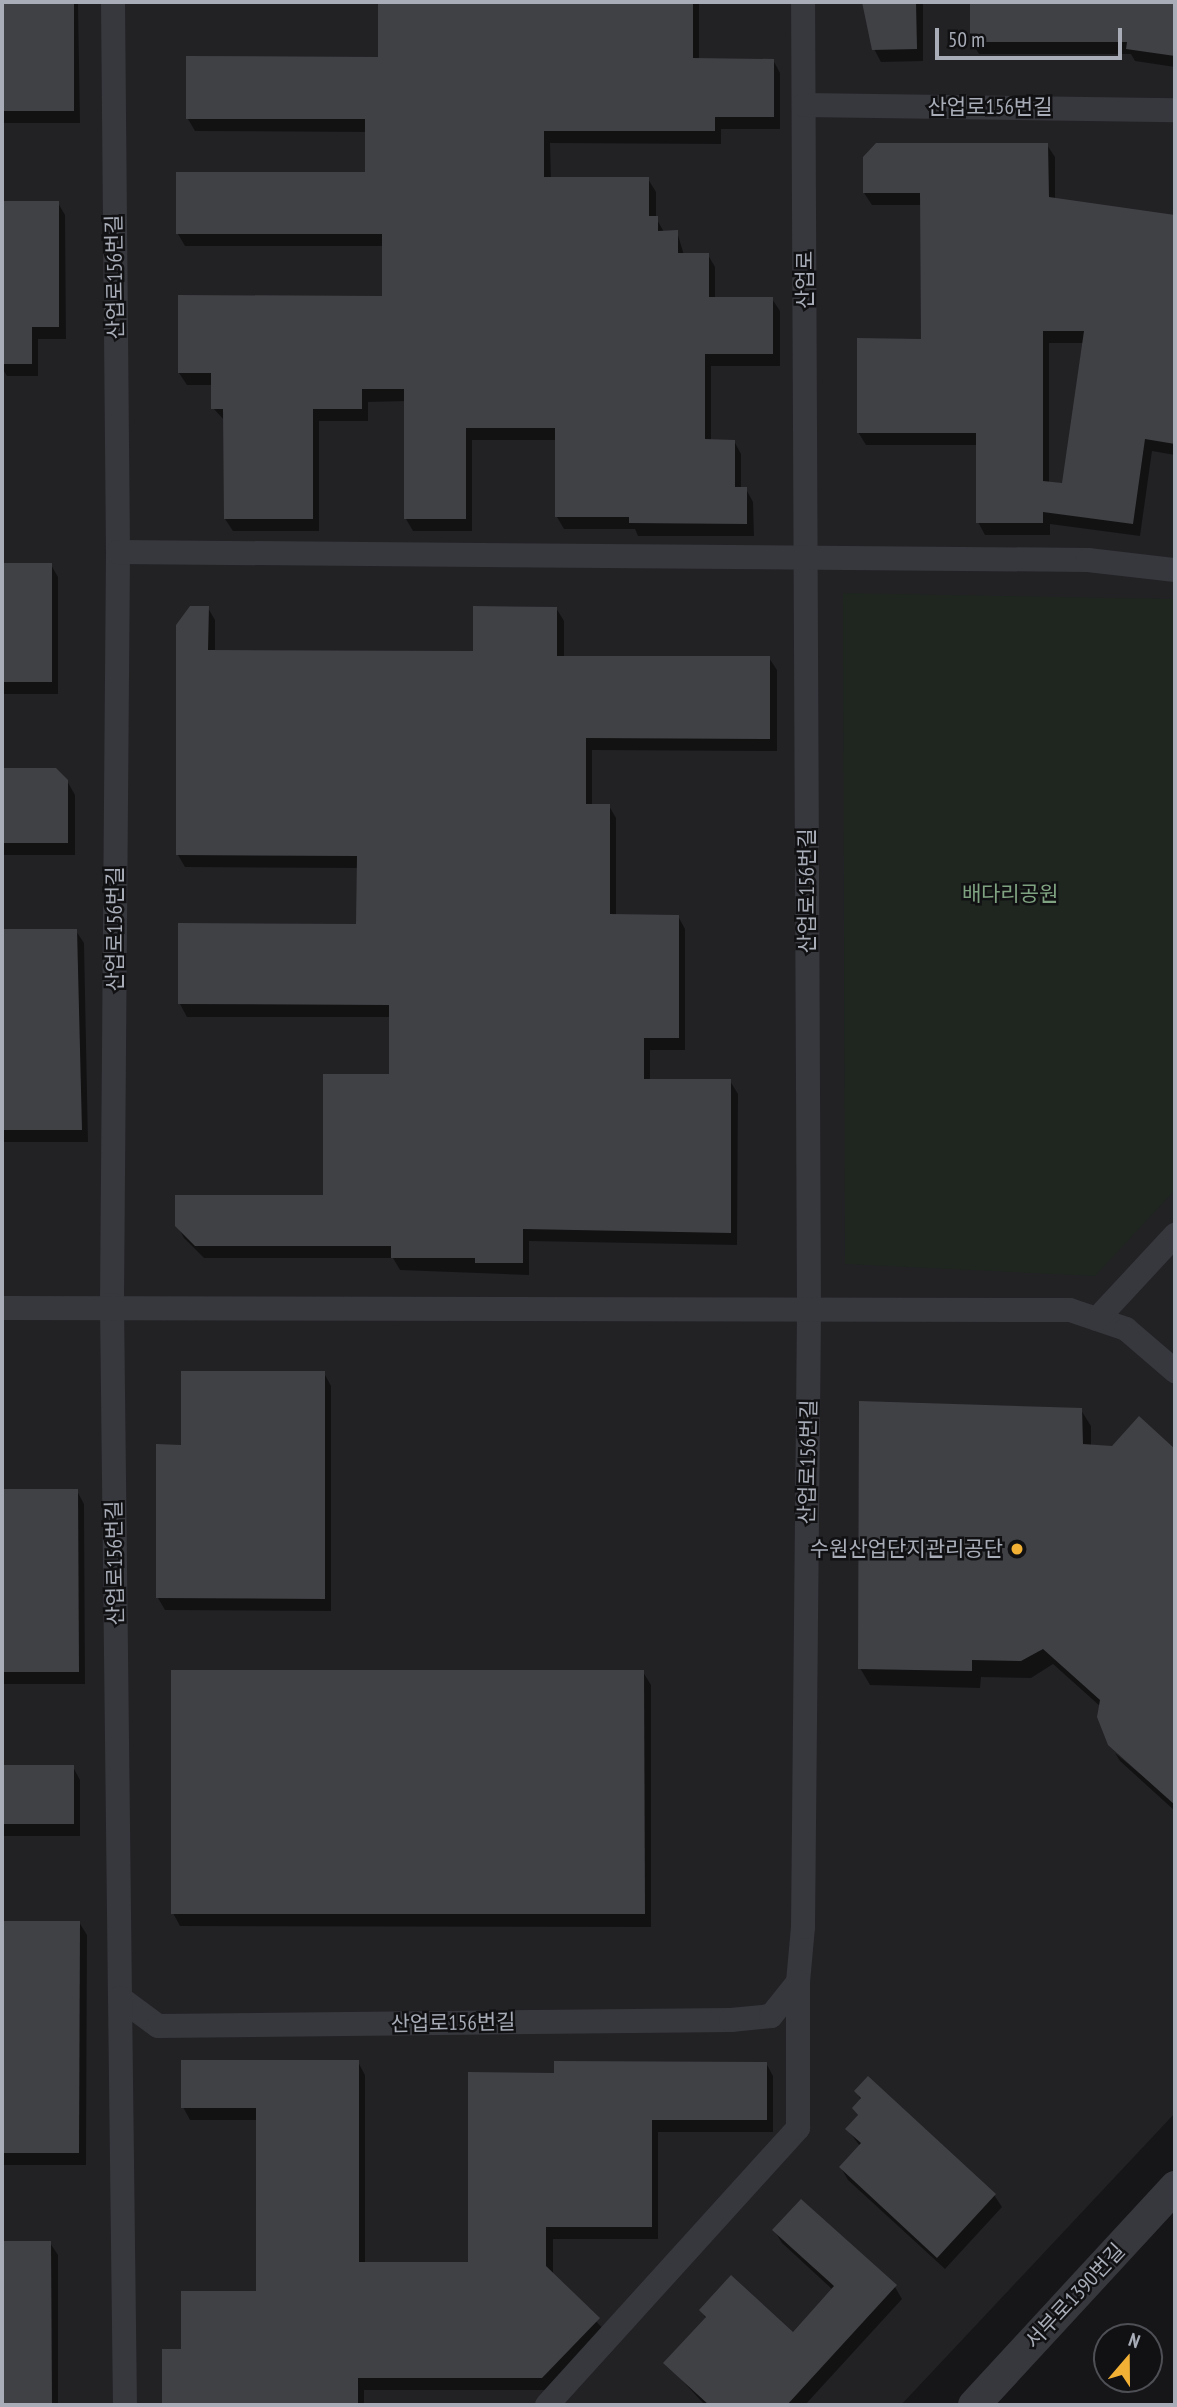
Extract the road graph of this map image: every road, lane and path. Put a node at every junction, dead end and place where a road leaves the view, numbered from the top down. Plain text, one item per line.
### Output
1 (113, 2) edge
2 (803, 2) edge
3 (804, 105) junction
4 (1175, 110) edge
5 (118, 552) junction
6 (806, 558) junction
7 (1175, 570) edge
8 (1175, 1235) edge
9 (112, 1305) junction
10 (2, 1308) edge
11 (809, 1309) junction
12 (1097, 1319) junction
13 (1175, 1371) edge
14 (798, 1982) junction
15 (120, 1998) junction
16 (1175, 2187) edge
17 (125, 2405) edge
18 (547, 2405) edge
19 (974, 2405) edge

1 - 5 street, 산업로156번길
2 - 3 street, 산업로
3 - 4 street, 산업로156번길
3 - 6 street, 산업로
5 - 6 street
5 - 9 street, 산업로156번길
6 - 7 street
6 - 11 street, 산업로156번길
8 - 12 street
9 - 10 street
9 - 11 street
9 - 15 street, 산업로156번길
11 - 12 street
11 - 14 street, 산업로156번길
12 - 13 street
14 - 15 street, 산업로156번길
14 - 18 street
15 - 17 street
16 - 19 street, 서부로1390번길

